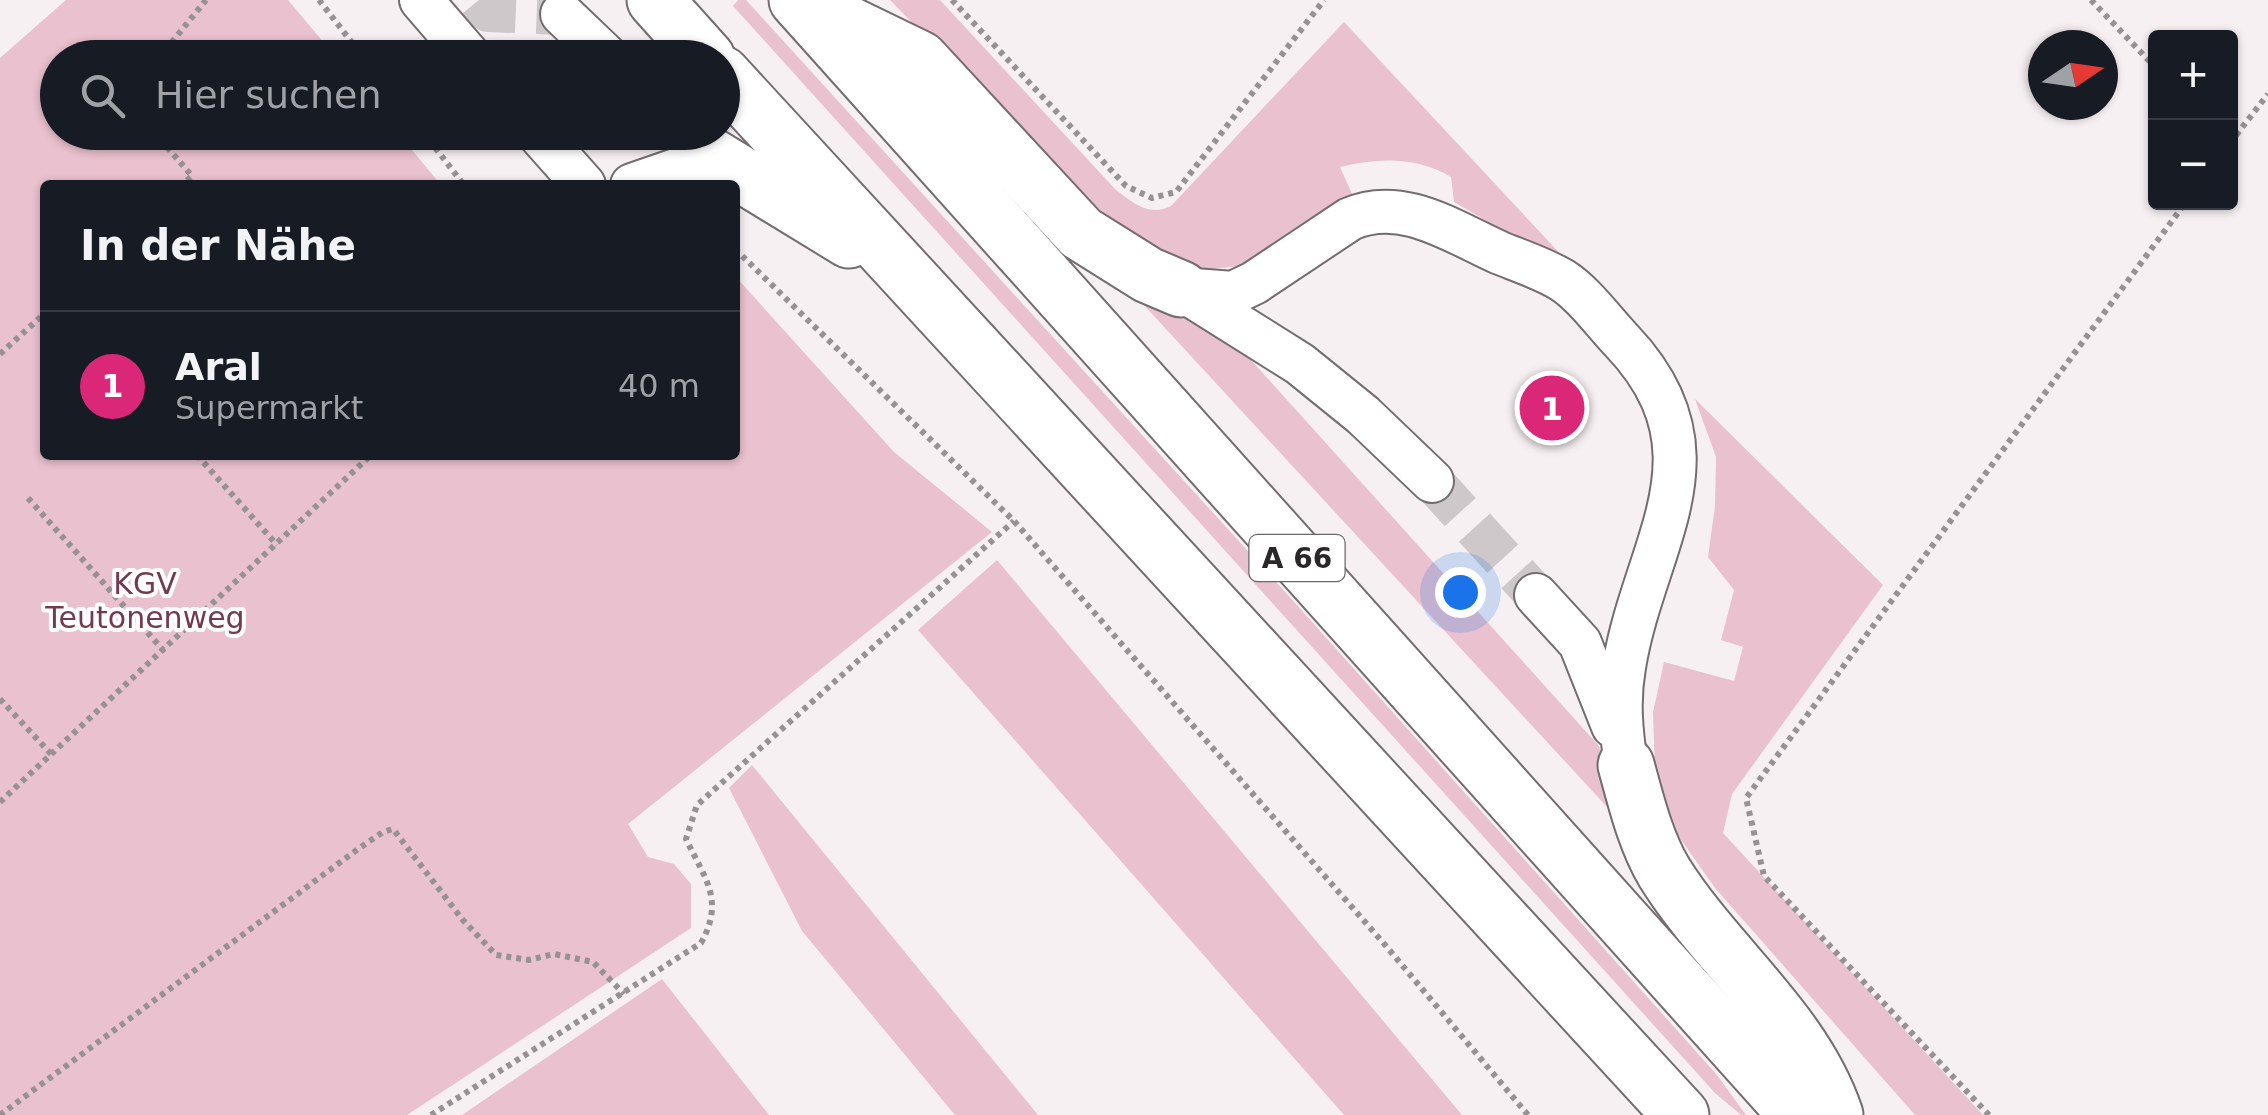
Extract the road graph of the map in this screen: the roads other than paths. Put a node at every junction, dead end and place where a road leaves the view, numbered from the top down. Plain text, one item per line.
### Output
1 (421, 0) edge
2 (654, 0) edge
3 (798, 0) edge
4 (562, 14) tunnel mouth
5 (455, 40) edge
6 (589, 40) edge
7 (691, 40) edge
8 (740, 94) edge
9 (553, 150) edge
10 (692, 150) edge
11 (708, 150) edge
12 (580, 180) edge
13 (640, 180) edge
14 (903, 272) junction
15 (1182, 289) junction
16 (1432, 480) tunnel mouth
17 (1536, 595) tunnel mouth
18 (1626, 764) junction
19 (1681, 1115) edge
20 (1797, 1115) edge
21 (1835, 1115) edge

1 - 5 lane
2 - 7 highway
3 - 15 highway
3 - 20 highway, A 66
4 - 6 lane
8 - 14 highway
9 - 12 lane
10 - 13 lane
11 - 14 highway
14 - 19 highway
15 - 16 lane
15 - 18 lane
17 - 18 lane
18 - 21 highway

